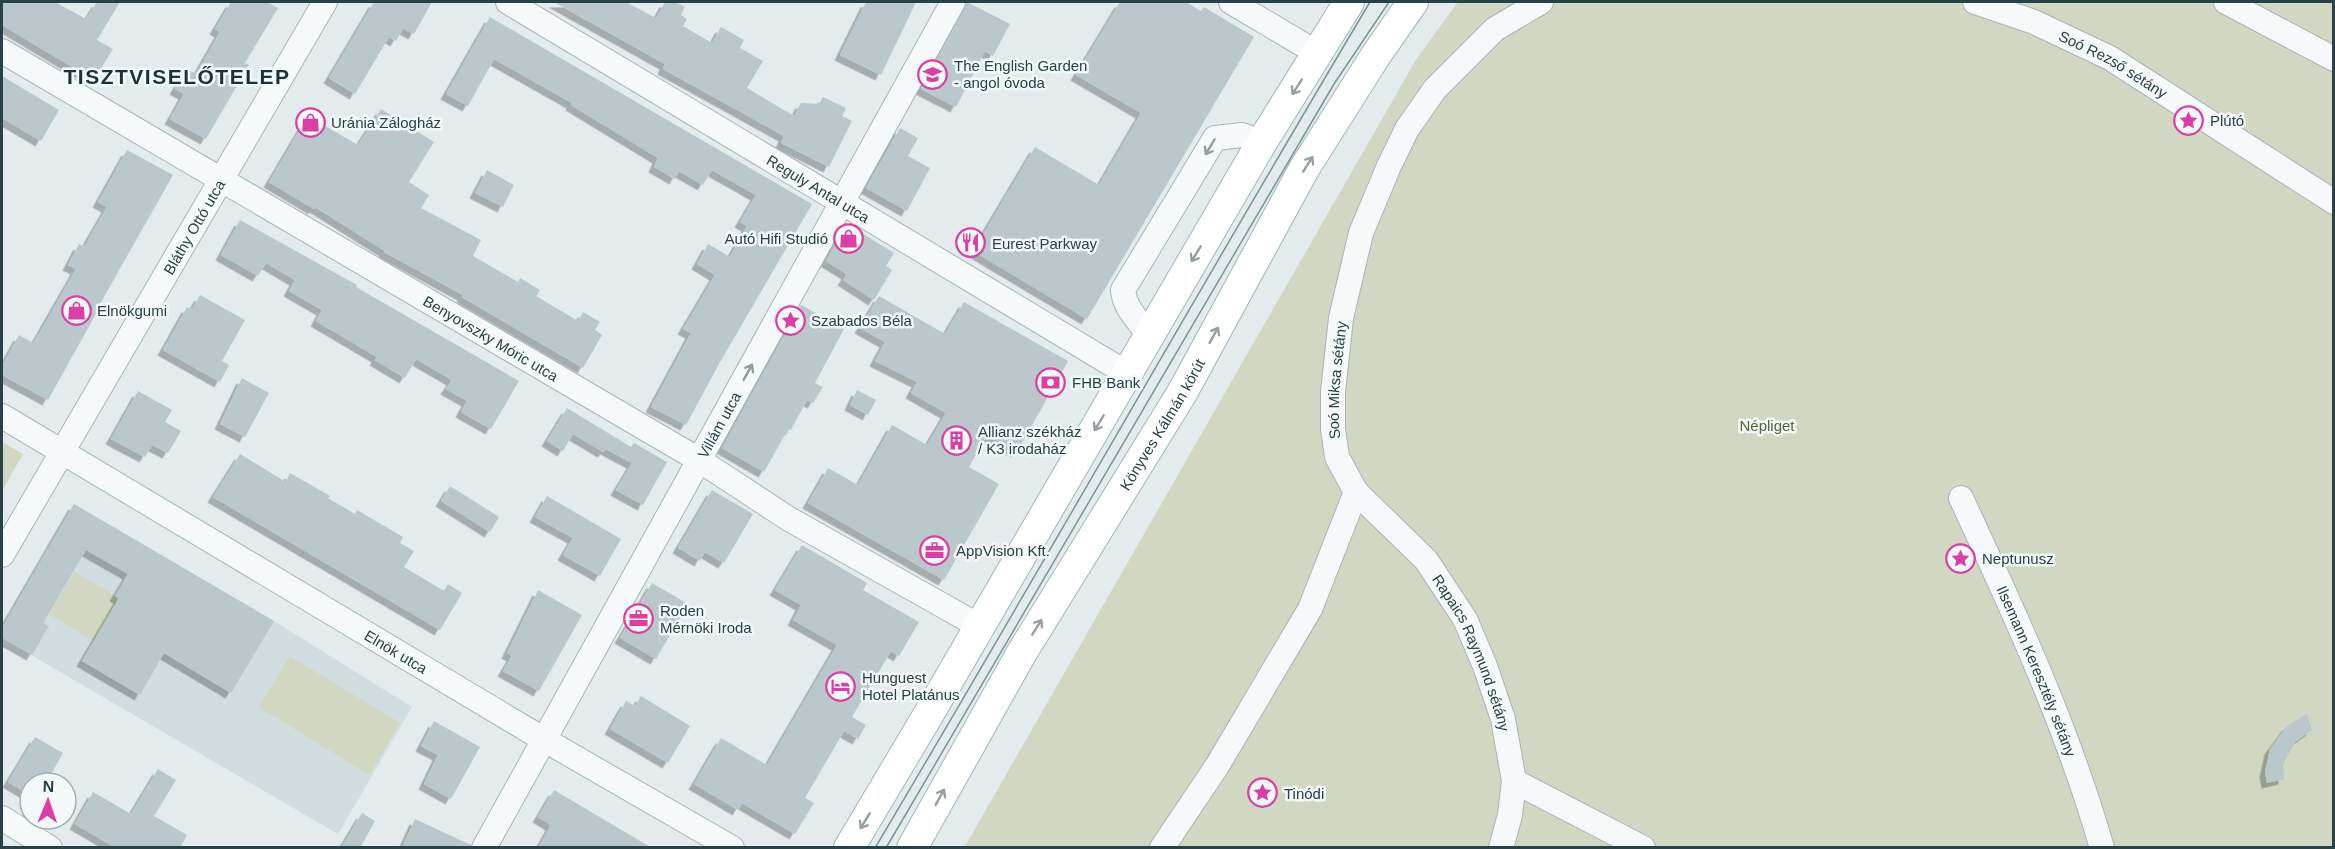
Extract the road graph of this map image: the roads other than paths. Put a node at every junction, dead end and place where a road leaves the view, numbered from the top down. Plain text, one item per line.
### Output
1 (325, 2) edge
2 (508, 2) edge
3 (953, 2) edge
4 (1231, 2) edge
5 (1349, 2) edge
6 (1413, 2) edge
7 (1541, 2) edge
8 (1975, 2) edge
9 (2226, 2) edge
10 (2, 51) edge
11 (1318, 54) junction
12 (2334, 60) edge
13 (1262, 142) junction
14 (221, 179) junction
15 (842, 202) junction
16 (2334, 202) edge
17 (1148, 335) junction
18 (1128, 374) junction
19 (2, 416) edge
20 (62, 452) junction
21 (699, 460) junction
22 (1356, 492) junction
23 (1961, 498) dead end
24 (2, 555) edge
25 (979, 626) junction
26 (543, 739) junction
27 (1514, 782) junction
28 (2, 818) edge
29 (50, 848) edge
30 (483, 848) edge
31 (732, 848) edge
32 (849, 848) edge
33 (912, 848) edge
34 (1162, 848) edge
35 (1501, 848) edge
36 (1643, 848) edge
37 (2102, 848) edge

1 - 14 street, Bláthy Ottó utca
2 - 15 street, Reguly Antal utca
3 - 15 street, Villám utca
4 - 11 street
5 - 11 main road
33 -> 6 main road, Könyves Kálmán körút
7 - 22 street, Soó Miksa sétány
8 - 16 street, Soó Rezső sétány
9 - 12 street
10 - 14 street, Benyovszky Móric utca
11 -> 13 main road
13 -> 17 main road
13 -> 17 street
14 - 20 street, Bláthy Ottó utca
14 - 21 street, Benyovszky Móric utca
15 - 18 street, Reguly Antal utca
21 -> 15 street, Villám utca
17 - 18 main road
18 -> 25 main road
19 - 20 street, Elnök utca
20 - 24 street, Bláthy Ottó utca
20 - 26 street, Elnök utca
21 - 25 street, Benyovszky Móric utca
21 - 26 street, Villám utca
22 - 27 street, Rapaics Raymund sétány
22 - 34 street
23 - 37 street, Ilsemann Keresztély sétány
25 -> 32 main road
26 - 30 street, Villám utca
26 - 31 street, Elnök utca
27 - 35 street, Rapaics Raymund sétány
27 - 36 street
28 - 29 street

